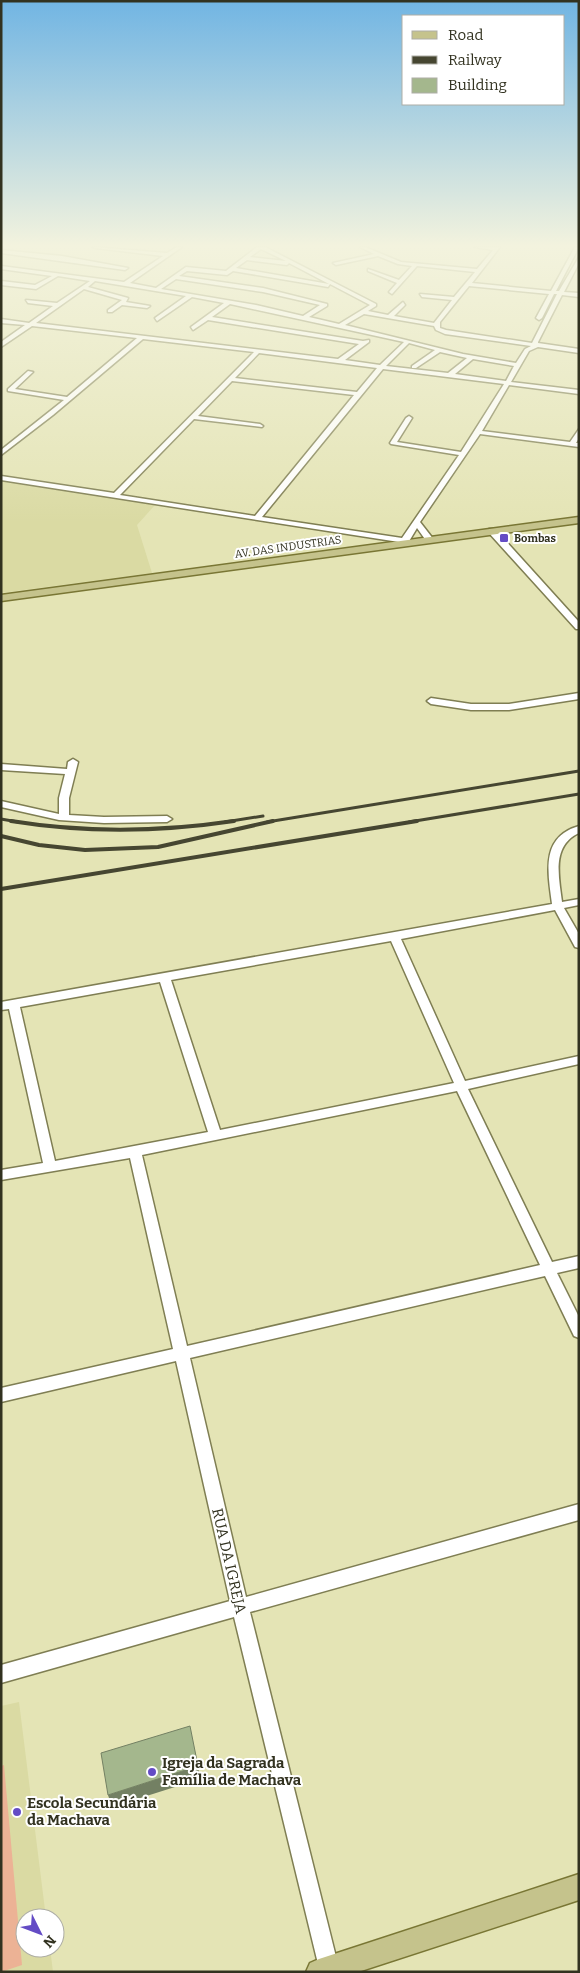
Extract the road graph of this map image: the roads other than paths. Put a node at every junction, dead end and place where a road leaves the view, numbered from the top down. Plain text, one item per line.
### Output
1 (140, 339) edge
2 (158, 339) edge
3 (338, 339) edge
4 (369, 339) edge
5 (398, 339) edge
6 (496, 339) edge
7 (538, 339) edge
8 (408, 342) junction
9 (363, 343) junction
10 (536, 344) junction
11 (526, 345) junction
12 (561, 346) junction
13 (579, 346) edge
14 (439, 350) junction
15 (579, 351) edge
16 (258, 352) junction
17 (471, 358) junction
18 (340, 361) junction
19 (519, 365) junction
20 (381, 367) junction
21 (414, 367) dead end
22 (30, 372) dead end
23 (449, 376) junction
24 (231, 379) junction
25 (507, 384) junction
26 (579, 392) edge
27 (358, 394) junction
28 (68, 399) junction
29 (193, 417) junction
30 (410, 418) dead end
31 (260, 426) dead end
32 (579, 431) edge
33 (478, 432) junction
34 (576, 445) edge
35 (1, 453) edge
36 (464, 454) junction
37 (1, 478) edge
38 (116, 495) junction
39 (258, 517) junction
40 (579, 520) edge
41 (417, 523) junction
42 (492, 531) junction
43 (430, 540) junction
44 (404, 542) junction
45 (1, 598) edge
46 (579, 627) edge
47 (579, 696) edge
48 (431, 701) dead end
49 (1, 767) edge
50 (1, 804) edge
51 (64, 817) junction
52 (167, 818) dead end
53 (579, 829) edge
54 (579, 902) edge
55 (557, 905) junction
56 (394, 935) junction
57 (579, 944) edge
58 (164, 976) junction
59 (7, 1004) edge
60 (579, 1060) edge
61 (461, 1086) junction
62 (215, 1135) junction
63 (134, 1152) junction
64 (50, 1166) junction
65 (1, 1176) edge
66 (579, 1262) edge
67 (549, 1269) junction
68 (579, 1332) edge
69 (180, 1354) junction
70 (1, 1395) edge
71 (579, 1512) edge
72 (240, 1607) junction
73 (1, 1674) edge
74 (579, 1887) edge
75 (324, 1970) edge

1 - 28 street
2 - 16 street
3 - 9 street
4 - 9 street
5 - 8 street
6 - 11 street
7 - 10 street
8 - 14 street
8 - 20 street
9 - 18 street
10 - 11 street
10 - 11 street
10 - 12 street
11 - 19 street
12 - 13 street
12 - 15 street
14 - 17 street
14 - 21 street
16 - 18 street
16 - 24 street
17 - 19 street
17 - 23 street
18 - 20 street
19 - 25 street
20 - 23 street
20 - 27 street
22 - 28 street
23 - 25 street
24 - 27 street
24 - 29 street
25 - 26 street
25 - 33 street
27 - 39 street
28 - 35 street
29 - 31 street
29 - 38 street
30 - 36 street
32 - 34 street
33 - 34 street
33 - 36 street
36 - 41 street
37 - 38 street
38 - 39 street
39 - 44 street
40 - 42 main road, AV. DAS INDUSTRIAS
41 - 43 street
41 - 44 street
42 - 43 main road, AV. DAS INDUSTRIAS
42 - 46 street
43 - 44 main road, AV. DAS INDUSTRIAS
44 - 45 main road, AV. DAS INDUSTRIAS
47 - 48 street
49 - 51 street
50 - 51 street
51 - 52 street
53 - 55 street
54 - 55 street
55 - 56 street
55 - 57 street
56 - 58 street
56 - 61 street
58 - 59 street
58 - 62 street
59 - 64 street
60 - 61 street
61 - 62 street
61 - 67 street
62 - 63 street
63 - 64 street
63 - 69 street, RUA DA IGREJA
64 - 65 street
66 - 67 street
67 - 68 street
67 - 69 street
69 - 70 street
69 - 72 street, RUA DA IGREJA
71 - 72 street
72 - 73 street
72 - 75 street, RUA DA IGREJA
74 - 75 main road

